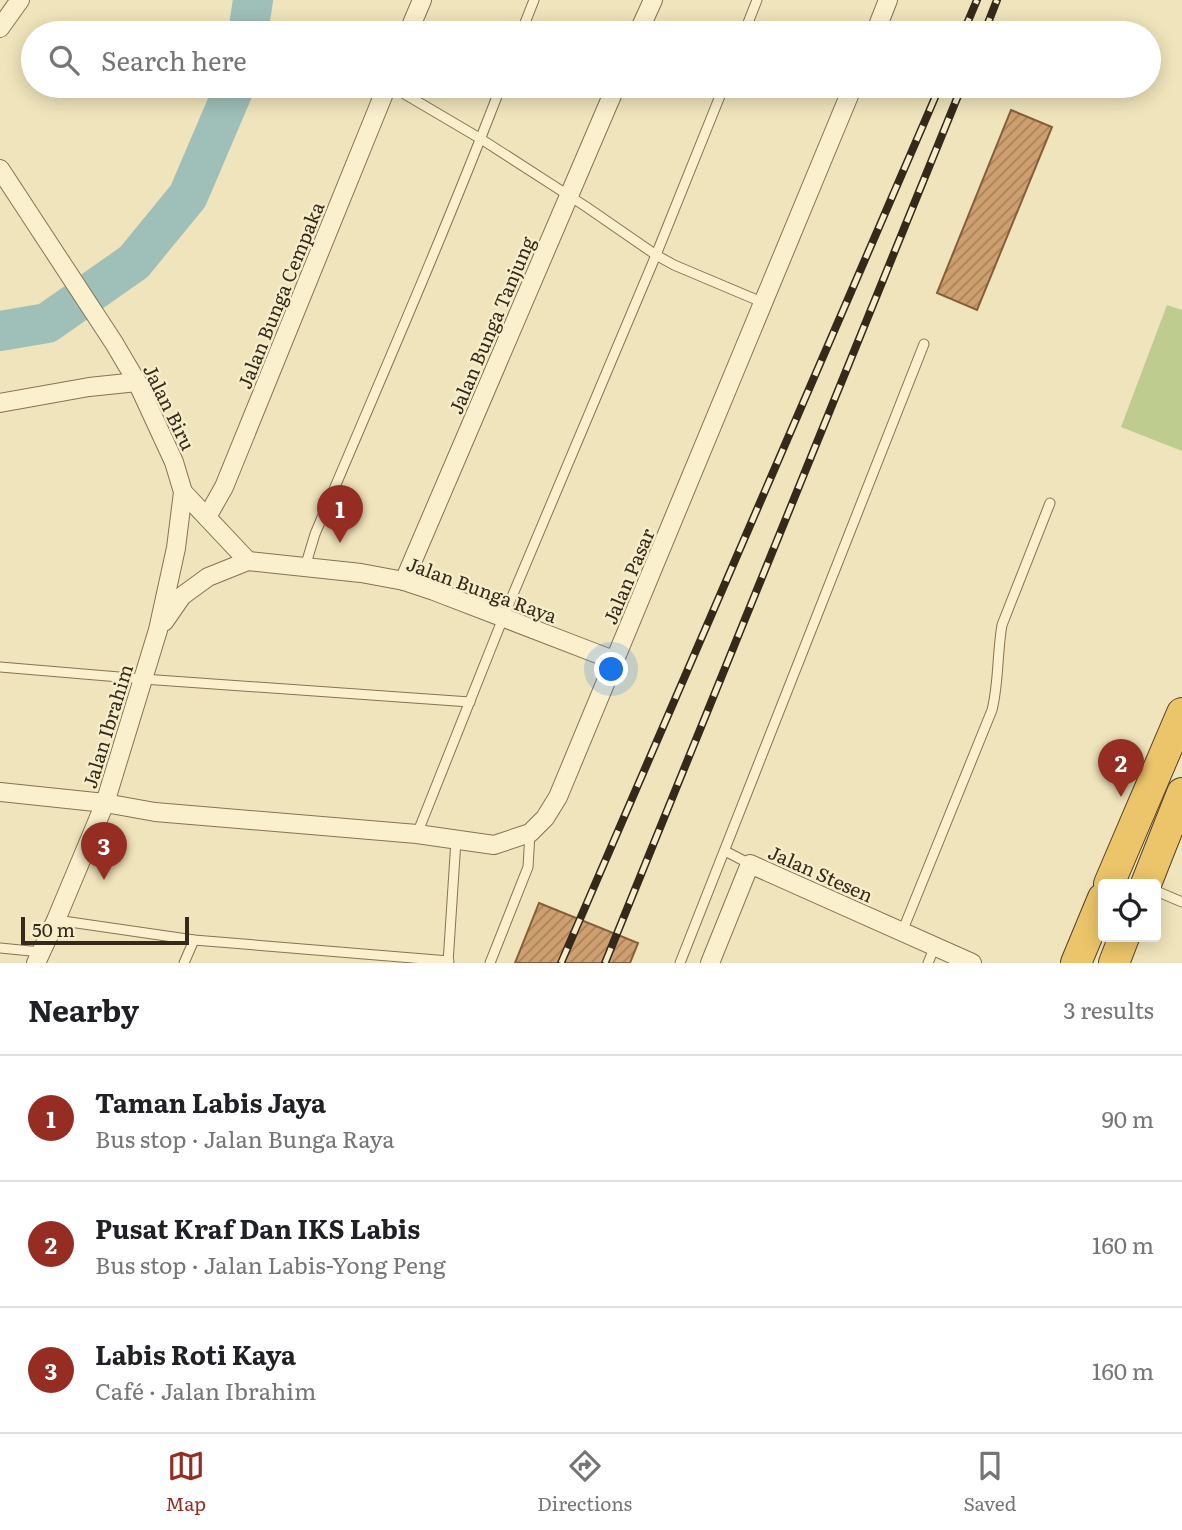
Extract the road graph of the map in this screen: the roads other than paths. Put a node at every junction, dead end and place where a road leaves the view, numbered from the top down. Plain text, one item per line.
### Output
1 (20, 0) edge
2 (422, 0) edge
3 (534, 0) edge
4 (653, 0) edge
5 (757, 0) edge
6 (888, 0) edge
7 (413, 21) edge
8 (526, 21) edge
9 (643, 21) edge
10 (749, 21) edge
11 (880, 21) edge
12 (0, 29) edge
13 (384, 98) edge
14 (410, 98) edge
15 (496, 98) edge
16 (611, 98) edge
17 (719, 98) edge
18 (848, 98) edge
19 (481, 139) junction
20 (0, 169) edge
21 (569, 195) junction
22 (656, 255) junction
23 (764, 303) junction
24 (924, 344) dead end
25 (137, 382) junction
26 (0, 404) edge
27 (183, 492) junction
28 (1050, 503) dead end
29 (207, 517) junction
30 (248, 561) junction
31 (305, 567) junction
32 (404, 581) junction
33 (503, 618) junction
34 (158, 631) junction
35 (615, 661) junction
36 (0, 667) edge
37 (143, 679) junction
38 (470, 702) junction
39 (1182, 713) edge
40 (0, 792) edge
41 (1182, 793) edge
42 (105, 803) junction
43 (530, 833) junction
44 (417, 834) junction
45 (456, 840) junction
46 (724, 851) junction
47 (750, 864) junction
48 (1111, 879) edge
49 (1148, 879) edge
50 (1161, 893) edge
51 (1182, 902) edge
52 (1098, 910) edge
53 (56, 920) junction
54 (902, 932) junction
55 (194, 940) junction
56 (1122, 942) edge
57 (0, 948) edge
58 (931, 955) edge
59 (39, 958) edge
60 (449, 962) edge
61 (184, 963) edge
62 (490, 963) edge
63 (680, 963) edge
64 (710, 963) edge
65 (972, 963) edge
66 (1076, 963) edge
67 (1114, 963) edge

1 - 12 street
2 - 7 street
3 - 8 lane
4 - 9 street
5 - 10 lane
6 - 11 street
13 - 29 street, Jalan Bunga Cempaka
14 - 19 lane
15 - 19 lane
16 - 21 street, Jalan Bunga Tanjung
17 - 22 lane
18 - 23 street, Jalan Pasar
19 - 21 lane
19 - 31 lane
20 - 25 street, Jalan Biru
21 - 22 lane
21 - 32 street, Jalan Bunga Tanjung
22 - 23 lane
22 - 33 lane
23 - 35 street, Jalan Pasar
24 - 46 lane
25 - 26 street
25 - 27 street, Jalan Biru
27 - 29 street
27 - 34 street, Jalan Ibrahim
28 - 54 lane
29 - 30 street
30 - 31 street, Jalan Bunga Raya
30 - 34 street
31 - 32 street, Jalan Bunga Raya
32 - 33 street, Jalan Bunga Raya
33 - 35 street, Jalan Bunga Raya
33 - 38 lane
34 - 37 street, Jalan Ibrahim
35 - 43 street, Jalan Pasar
36 - 37 lane
37 - 38 lane
37 - 42 street, Jalan Ibrahim
38 - 44 lane
39 - 48 highway
40 - 42 street
41 - 49 highway
42 - 44 street
42 - 53 street, Jalan Ibrahim
43 - 45 street
43 - 62 lane
44 - 45 street
45 - 60 lane
46 - 47 lane
46 - 63 lane
47 - 54 street, Jalan Stesen
47 - 64 street, Jalan Stesen
50 - 51 lane
52 - 66 highway
53 - 55 lane
53 - 59 street, Jalan Ibrahim
54 - 58 street, Jalan Stesen
55 - 60 lane
55 - 61 lane
56 - 67 highway
57 - 59 lane
58 - 65 street, Jalan Stesen

